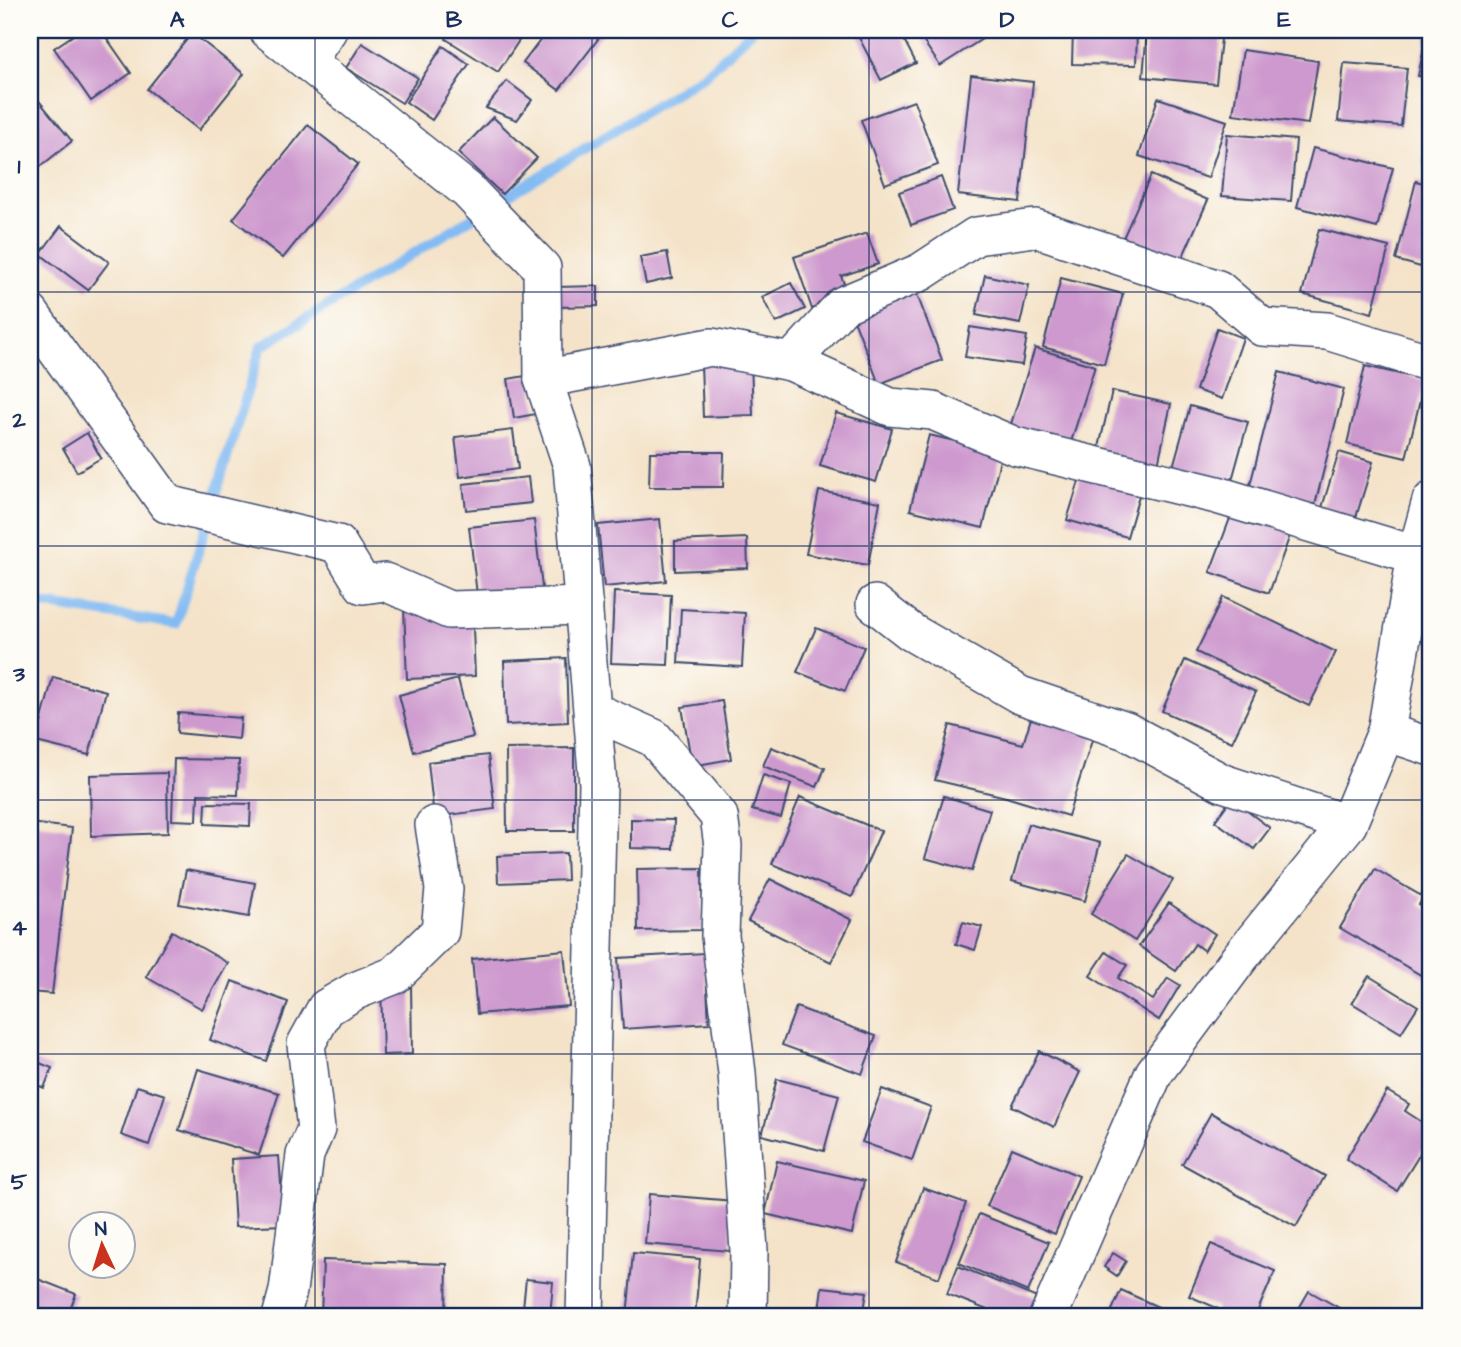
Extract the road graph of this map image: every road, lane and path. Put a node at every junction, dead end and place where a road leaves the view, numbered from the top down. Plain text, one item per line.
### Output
1 (268, 30) edge
2 (328, 30) edge
3 (307, 61) junction
4 (30, 313) edge
5 (791, 362) junction
6 (1431, 363) edge
7 (543, 379) junction
8 (1431, 501) edge
9 (1416, 555) junction
10 (875, 604) dead end
11 (584, 607) junction
12 (593, 711) junction
13 (1386, 732) junction
14 (1431, 747) edge
15 (1348, 824) junction
16 (434, 825) dead end
17 (281, 1317) edge
18 (585, 1317) edge
19 (748, 1317) edge
20 (1048, 1317) edge

1 - 3 street
2 - 3 street
3 - 7 street
4 - 11 street
5 - 6 street
5 - 7 street
5 - 9 street
7 - 11 street
8 - 9 street
9 - 13 street
10 - 15 street
11 - 12 street
12 - 18 street
12 - 19 street
13 - 14 street
13 - 15 street
15 - 20 street
16 - 17 street

